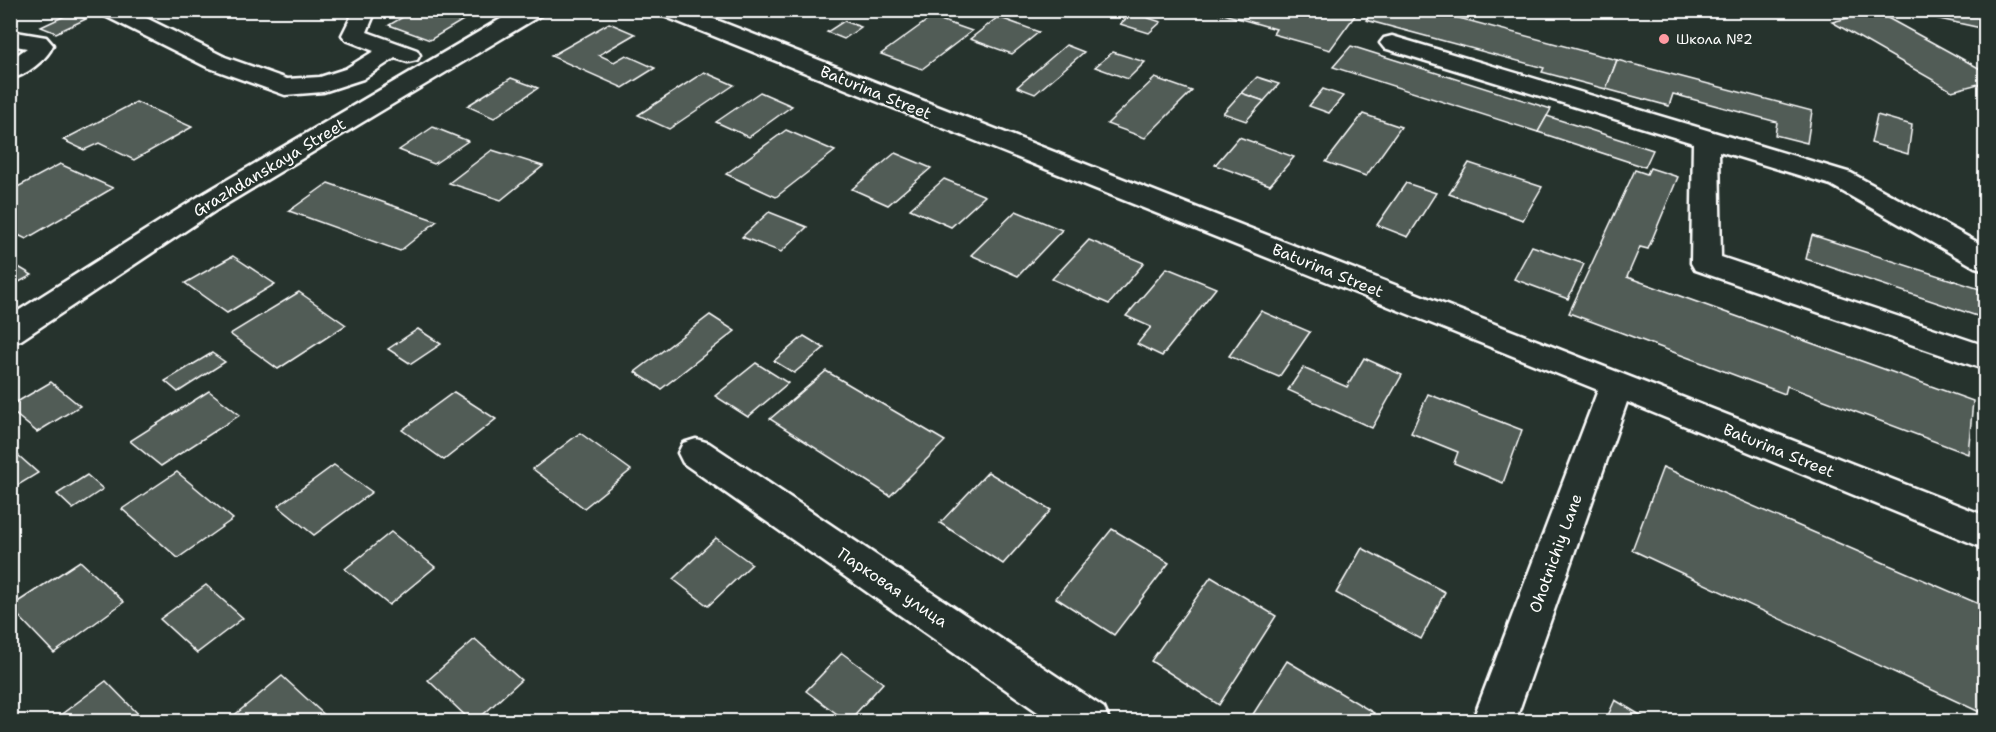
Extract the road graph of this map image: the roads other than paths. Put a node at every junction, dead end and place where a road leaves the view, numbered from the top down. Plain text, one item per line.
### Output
1 (111, 10) edge
2 (360, 10) edge
3 (533, 10) edge
4 (669, 10) edge
5 (10, 38) edge
6 (1392, 43) dead end
7 (393, 49) junction
8 (439, 66) junction
9 (10, 72) edge
10 (1706, 138) junction
11 (1986, 260) edge
12 (10, 332) edge
13 (1986, 358) edge
14 (1617, 384) junction
15 (696, 453) dead end
16 (1986, 533) edge
17 (1089, 722) edge
18 (1493, 722) edge

1 - 7 street
2 - 7 street
3 - 8 street, Grazhdanskaya Street
4 - 14 street, Baturina Street
5 - 9 street
6 - 10 street
7 - 8 street
8 - 12 street, Grazhdanskaya Street
10 - 11 street
10 - 13 street
14 - 16 street, Baturina Street
14 - 18 street, Ohotnichiy Lane
15 - 17 street, Парковая улица

